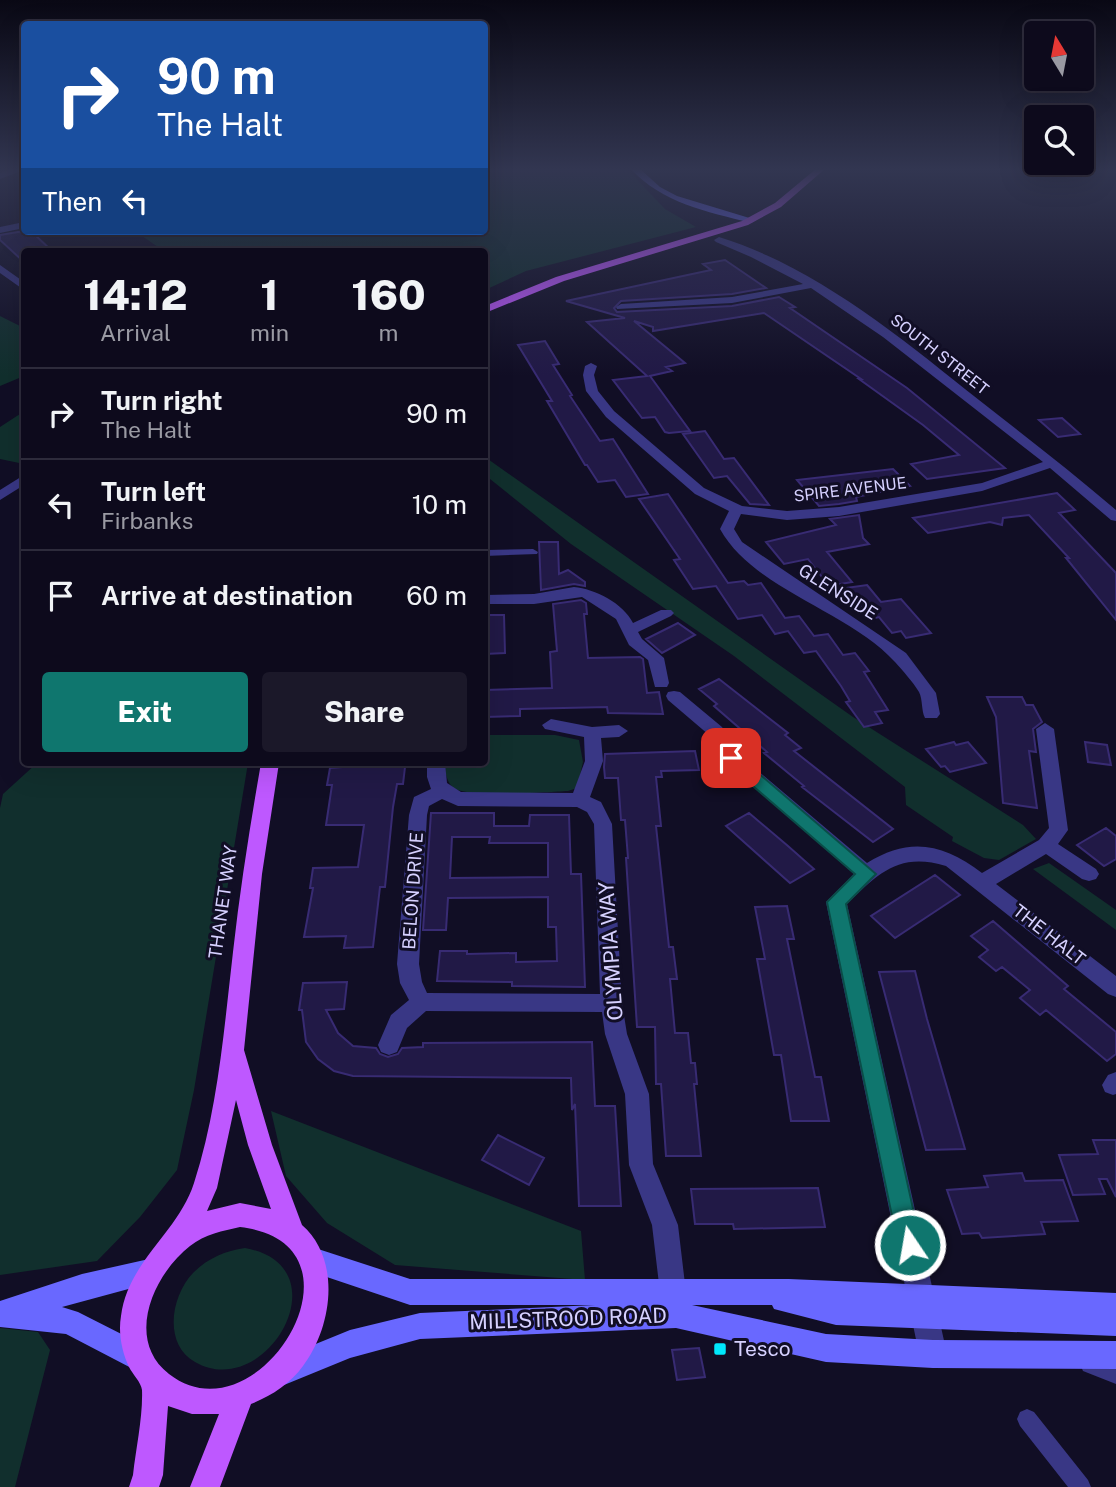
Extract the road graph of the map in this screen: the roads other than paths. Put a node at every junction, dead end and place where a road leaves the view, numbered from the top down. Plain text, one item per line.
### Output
1 (700, 237) edge
2 (720, 243) dead end
3 (0, 268) edge
4 (21, 285) edge
5 (811, 285) junction
6 (621, 307) dead end
7 (488, 309) edge
8 (591, 366) dead end
9 (1052, 464) junction
10 (21, 481) edge
11 (0, 496) edge
12 (1110, 505) edge
13 (737, 508) junction
14 (1116, 517) edge
15 (533, 552) dead end
16 (488, 553) edge
17 (488, 600) edge
18 (666, 613) dead end
19 (630, 630) junction
20 (931, 714) dead end
21 (551, 725) dead end
22 (1045, 729) dead end
23 (619, 731) dead end
24 (592, 733) junction
25 (270, 766) edge
26 (436, 766) edge
27 (442, 791) junction
28 (580, 800) junction
29 (1046, 845) junction
30 (867, 874) junction
31 (1089, 874) dead end
32 (981, 883) junction
33 (1116, 988) edge
34 (421, 1002) junction
35 (611, 1003) junction
36 (389, 1045) dead end
37 (233, 1049) junction
38 (292, 1232) junction
39 (181, 1237) junction
40 (312, 1260) junction
41 (149, 1272) junction
42 (674, 1303) junction
43 (923, 1306) junction
44 (1116, 1306) edge
45 (1, 1314) edge
46 (1116, 1323) edge
47 (933, 1354) junction
48 (1066, 1355) junction
49 (1116, 1355) edge
50 (137, 1357) junction
51 (276, 1374) junction
52 (1116, 1374) edge
53 (156, 1384) junction
54 (240, 1395) junction
55 (1027, 1419) dead end
56 (144, 1487) edge
57 (205, 1487) edge
58 (1081, 1487) edge

1 - 7 main road
2 - 5 street, SOUTH STREET
3 - 4 street
5 - 6 street
5 - 9 street, SOUTH STREET
8 - 13 street, SPIRE AVENUE
9 - 12 street, SOUTH STREET
9 - 13 street, SPIRE AVENUE
10 - 11 street
12 - 14 street, SOUTH STREET
13 - 20 street, GLENSIDE
15 - 16 lane
17 - 19 street
18 - 19 street
19 - 30 street
21 - 24 street
22 - 29 street
23 - 24 street
24 - 28 street
25 - 37 main road, THANET WAY
26 - 27 street
27 - 28 street
27 - 34 street, BELON DRIVE
28 - 35 street, OLYMPIA WAY
29 - 31 street
29 - 32 street
30 - 32 street, THE HALT
30 - 43 street, THE HALT
32 - 33 street, THE HALT
34 - 35 street
34 - 36 street
35 - 42 street, OLYMPIA WAY
37 - 38 main road, THANET WAY
37 - 39 main road, THANET WAY
38 - 39 main road, THANET WAY
38 - 40 main road, THANET WAY
39 - 41 main road, THANET WAY
40 - 42 street, MILLSTROOD ROAD
40 - 51 main road, THANET WAY
41 - 45 street
41 - 50 main road, THANET WAY
42 - 43 street, MILLSTROOD ROAD
42 - 47 street, MILLSTROOD ROAD
42 - 51 street, MILLSTROOD ROAD
43 - 44 street, MILLSTROOD ROAD
43 - 46 street, MILLSTROOD ROAD
43 - 47 street, THE HALT
45 - 50 street
47 - 48 street, MILLSTROOD ROAD
48 - 49 street, MILLSTROOD ROAD
48 - 52 lane
50 - 53 main road, THANET WAY
51 - 54 main road, THANET WAY
53 - 54 main road, THANET WAY
53 - 56 main road
54 - 57 main road
55 - 58 lane

